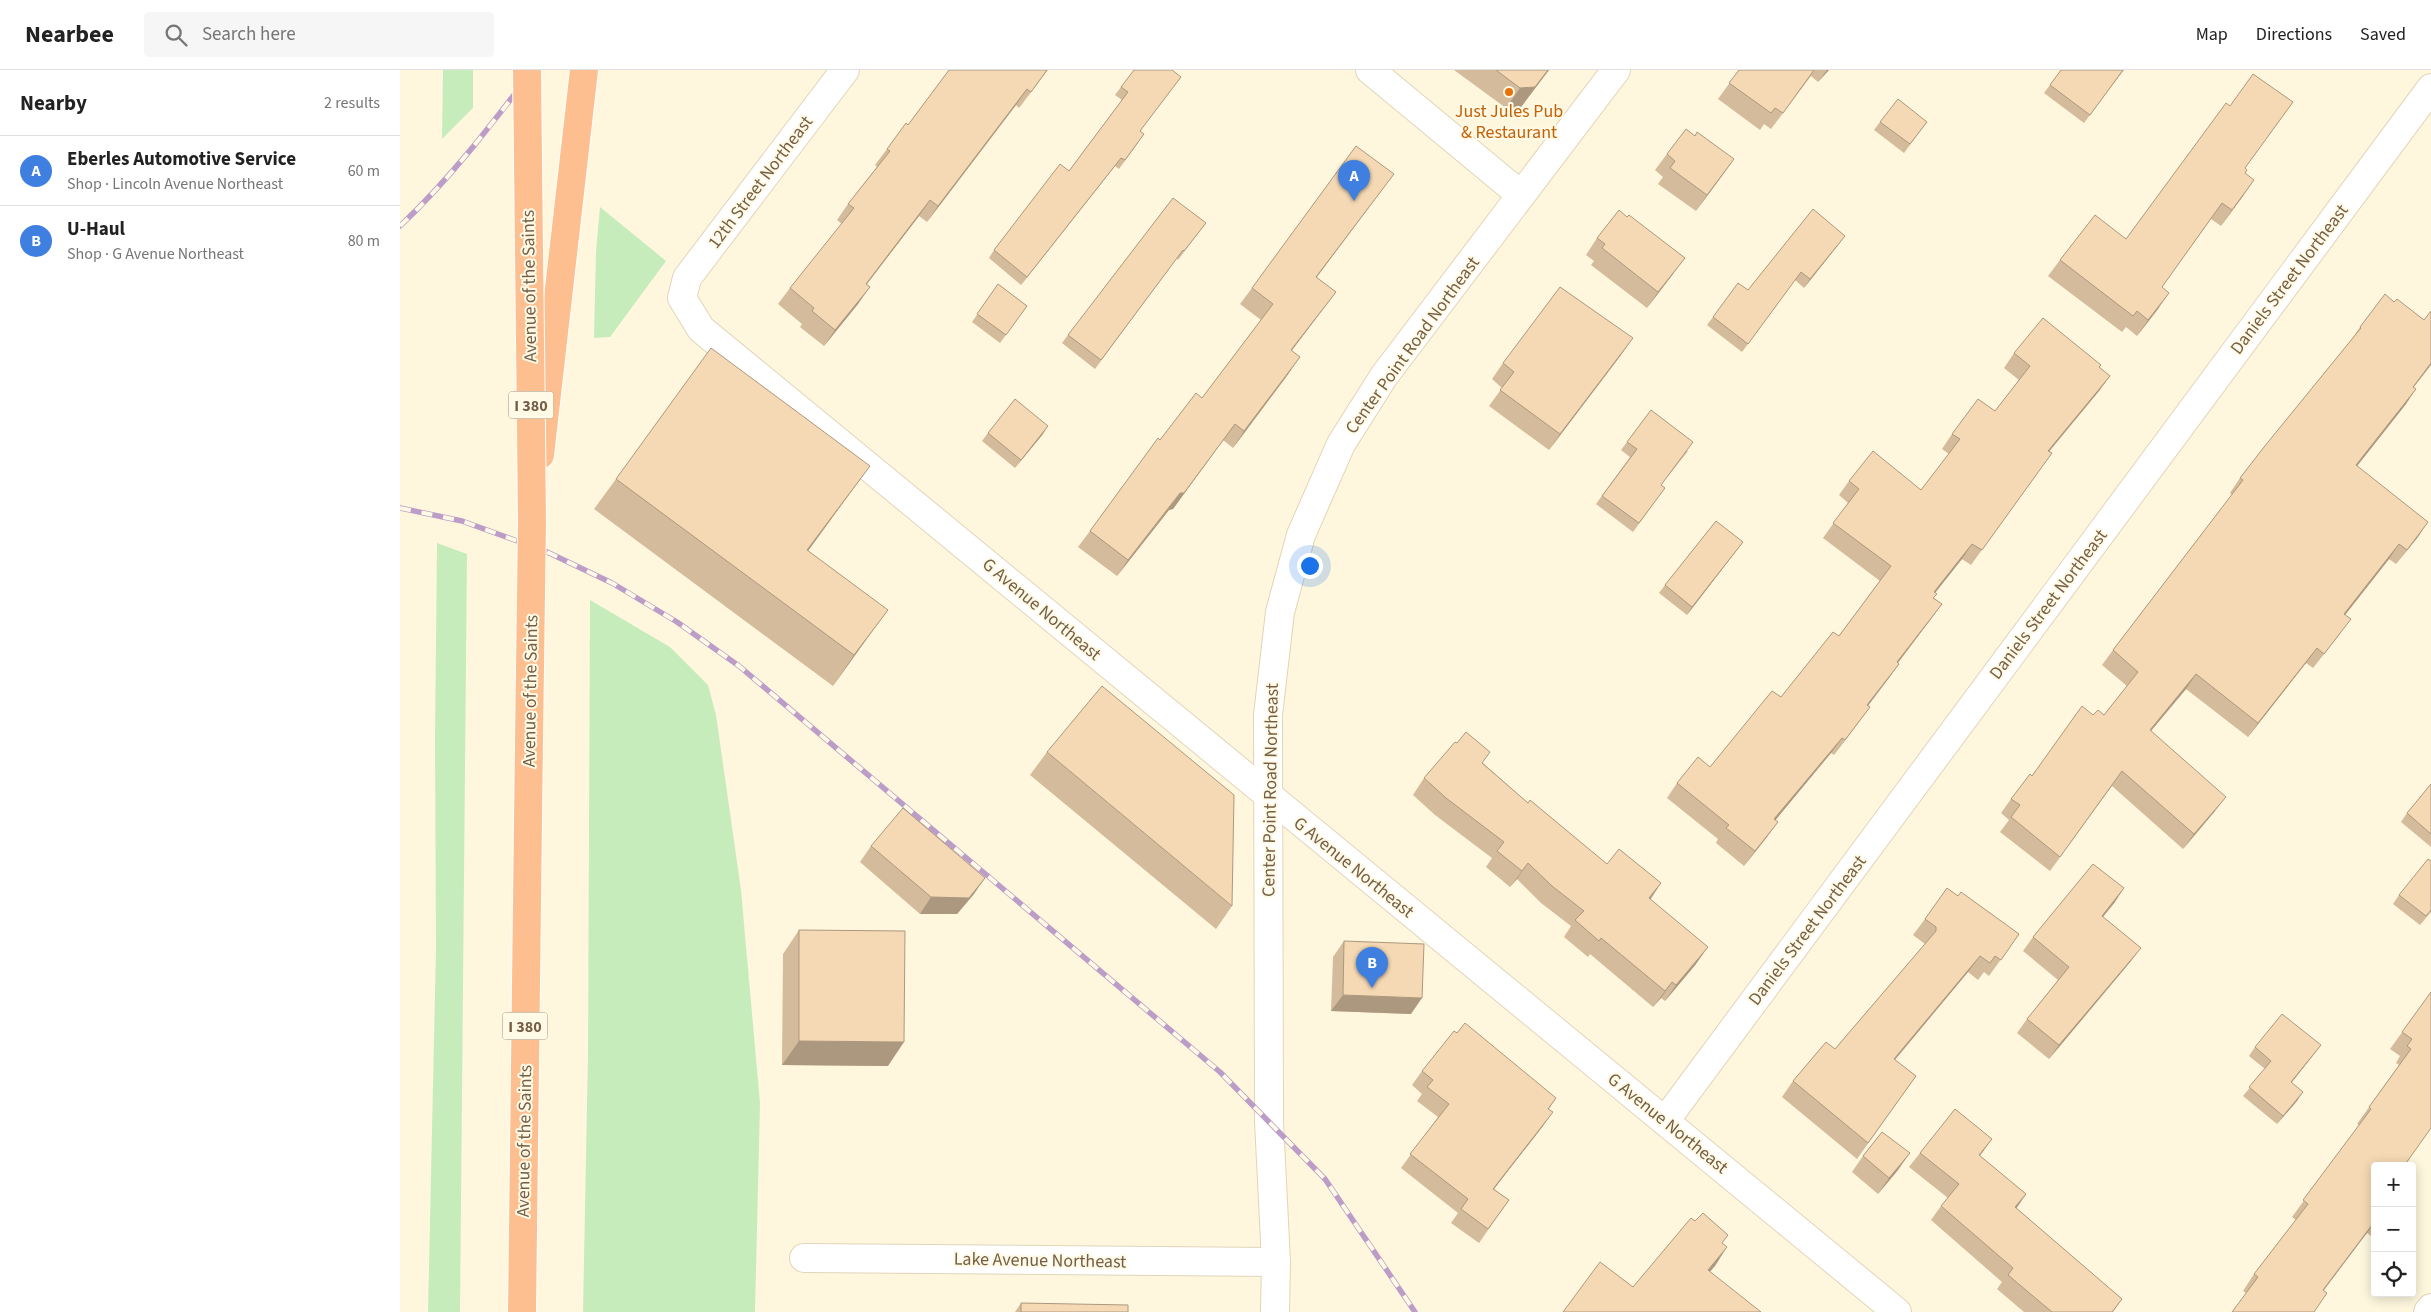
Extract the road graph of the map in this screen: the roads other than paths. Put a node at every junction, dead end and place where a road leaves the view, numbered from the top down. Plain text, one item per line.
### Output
1 (527, 70) edge
2 (584, 70) edge
3 (845, 70) edge
4 (1370, 70) edge
5 (1616, 70) edge
6 (2431, 88) edge
7 (1521, 195) junction
8 (682, 298) joint
9 (532, 521) junction
10 (1268, 796) junction
11 (1665, 1121) junction
12 (804, 1258) dead end
13 (1276, 1262) junction
14 (2431, 1308) edge
15 (522, 1312) edge
16 (1275, 1312) edge
17 (1897, 1312) edge
18 (2428, 1312) edge

1 - 9 highway, Avenue of the Saints / I 380, bridge
2 - 9 highway, bridge
3 - 8 street, 12th Street Northeast
4 - 7 street
5 - 7 street, Center Point Road Northeast
6 - 11 street, Daniels Street Northeast
7 - 10 street, Center Point Road Northeast
8 - 10 street, G Avenue Northeast
9 - 15 highway, Avenue of the Saints / I 380, bridge
10 - 11 street, G Avenue Northeast
10 - 13 street, Center Point Road Northeast
11 - 17 street, G Avenue Northeast
12 - 13 street, Lake Avenue Northeast
13 - 16 street, Center Point Road Northeast
14 - 18 street

